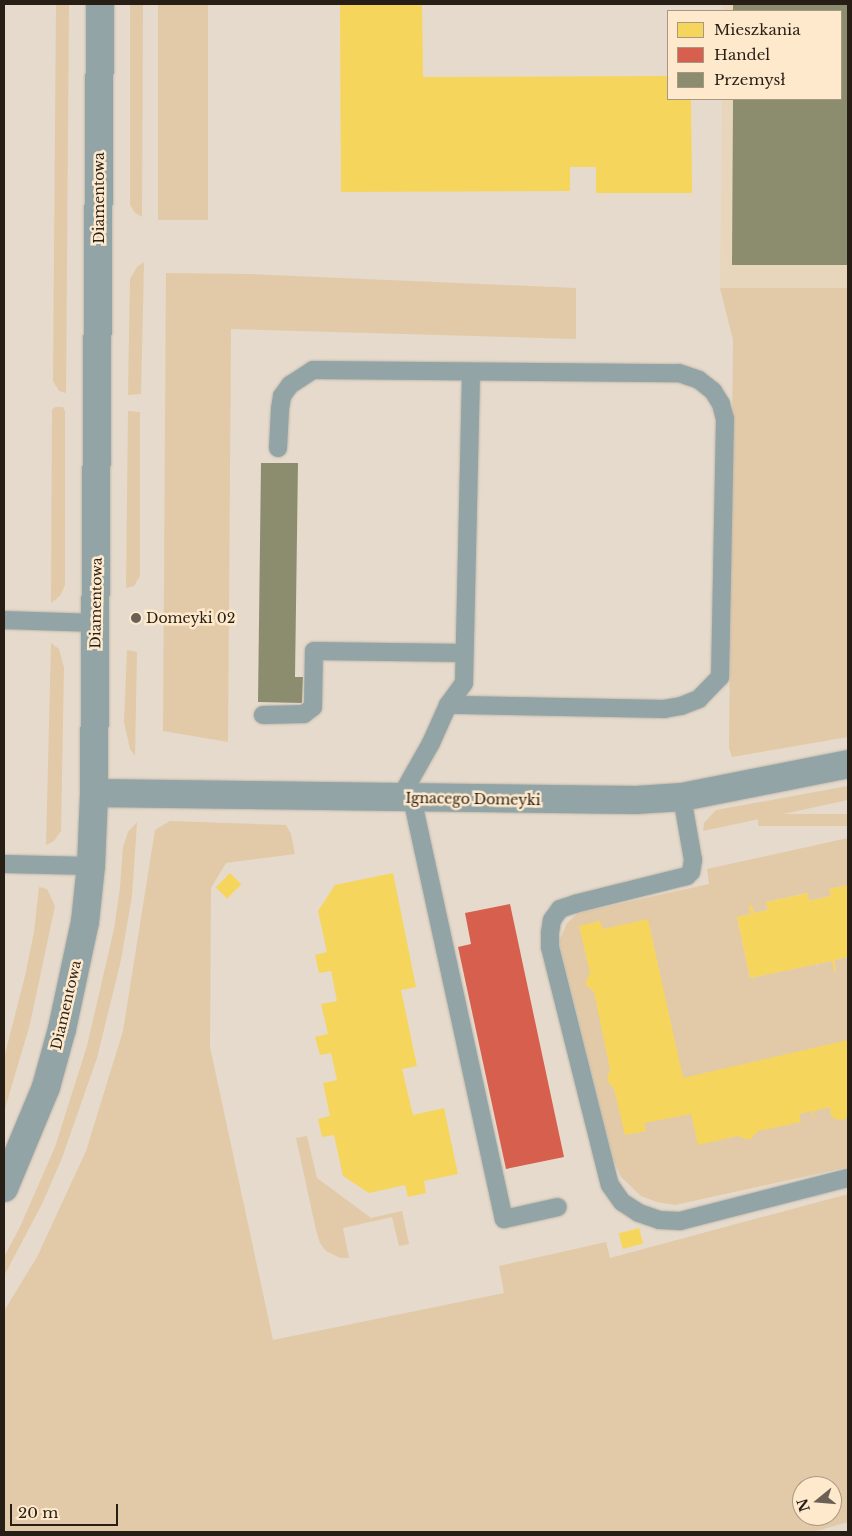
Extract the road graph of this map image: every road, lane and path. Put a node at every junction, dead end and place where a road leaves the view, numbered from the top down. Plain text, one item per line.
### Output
1 (100, 4) edge
2 (471, 372) junction
3 (278, 448) dead end
4 (4, 620) edge
5 (95, 623) junction
6 (464, 653) junction
7 (448, 705) junction
8 (263, 715) dead end
9 (848, 764) edge
10 (94, 792) junction
11 (682, 797) junction
12 (406, 798) junction
13 (4, 864) edge
14 (91, 866) junction
15 (848, 1178) edge
16 (4, 1188) edge
17 (558, 1207) dead end

1 - 5 street, Diamentowa
2 - 3 lane
2 - 6 lane
2 - 7 lane
4 - 5 lane
5 - 10 street, Diamentowa
6 - 7 lane
6 - 8 lane
7 - 12 lane
9 - 11 street, Ignacego Domeyki
10 - 12 street, Ignacego Domeyki
10 - 14 street, Diamentowa
11 - 12 street, Ignacego Domeyki
11 - 15 lane
12 - 17 lane
13 - 14 lane
14 - 16 street, Diamentowa

